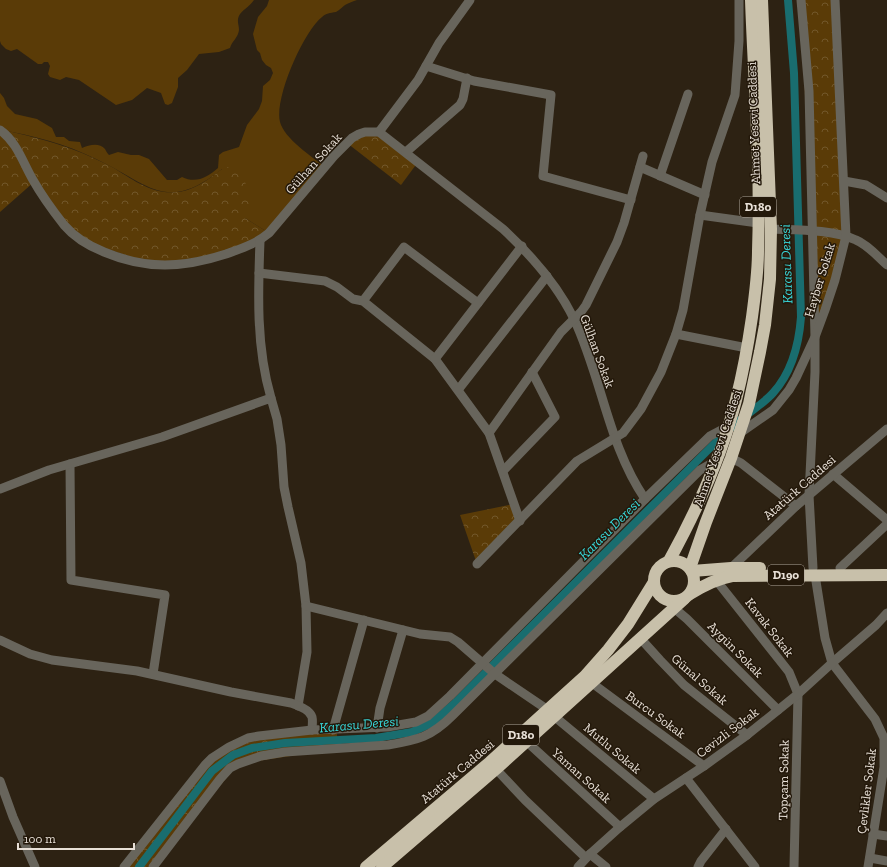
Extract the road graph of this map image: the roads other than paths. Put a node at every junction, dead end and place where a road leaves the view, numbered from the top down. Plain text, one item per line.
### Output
1 (470, 0) edge
2 (739, 0) edge
3 (751, 0) edge
4 (762, 0) edge
5 (801, 0) edge
6 (834, 0) edge
7 (426, 66) junction
8 (467, 78) junction
9 (688, 94) dead end
10 (0, 130) edge
11 (379, 132) junction
12 (406, 152) junction
13 (643, 156) dead end
14 (640, 167) junction
15 (660, 176) junction
16 (844, 181) junction
17 (705, 195) junction
18 (887, 198) edge
19 (631, 200) junction
20 (700, 215) junction
21 (758, 223) junction
22 (771, 229) junction
23 (810, 230) junction
24 (846, 236) junction
25 (260, 241) junction
26 (522, 246) junction
27 (887, 265) edge
28 (259, 273) junction
29 (547, 276) junction
30 (363, 301) junction
31 (478, 303) junction
32 (574, 320) junction
33 (676, 334) junction
34 (815, 337) junction
35 (747, 348) junction
36 (435, 359) junction
37 (532, 372) junction
38 (458, 390) junction
39 (270, 398) junction
40 (729, 426) junction
41 (887, 429) edge
42 (488, 433) junction
43 (740, 433) junction
44 (615, 439) junction
45 (732, 454) junction
46 (718, 457) junction
47 (70, 464) junction
48 (503, 471) junction
49 (833, 474) junction
50 (0, 489) edge
51 (809, 495) junction
52 (645, 499) junction
53 (796, 506) junction
54 (887, 520) edge
55 (520, 521) junction
56 (887, 524) edge
57 (669, 561) junction
58 (477, 564) dead end
59 (731, 568) junction
60 (840, 568) junction
61 (887, 568) edge
62 (691, 570) junction
63 (814, 571) junction
64 (887, 575) edge
65 (716, 580) junction
66 (654, 582) junction
67 (687, 597) junction
68 (306, 606) junction
69 (674, 608) junction
70 (887, 613) edge
71 (364, 620) junction
72 (403, 630) junction
73 (641, 639) junction
74 (0, 640) edge
75 (482, 663) junction
76 (832, 663) junction
77 (153, 674) junction
78 (495, 674) junction
79 (592, 683) junction
80 (798, 694) junction
81 (298, 706) junction
82 (778, 710) junction
83 (552, 714) junction
84 (377, 728) junction
85 (312, 730) junction
86 (333, 730) junction
87 (746, 735) junction
88 (527, 742) junction
89 (886, 758) edge
90 (704, 766) junction
91 (496, 770) junction
92 (686, 778) junction
93 (0, 781) edge
94 (654, 799) junction
95 (620, 827) junction
96 (726, 829) junction
97 (874, 834) junction
98 (887, 836) edge
99 (588, 856) junction
100 (887, 861) edge
101 (869, 862) edge
102 (700, 864) edge
103 (35, 867) edge
104 (124, 867) edge
105 (153, 867) edge
106 (366, 867) edge
107 (382, 867) edge
108 (578, 867) edge
109 (606, 867) edge
110 (690, 867) edge
111 (755, 867) edge
112 (794, 867) edge

1 - 7 street
2 - 17 street
3 - 21 highway, Ahmet Yesevi Caddesi / D180
4 - 22 highway, Ahmet Yesevi Caddesi / D180
5 - 23 street
6 - 16 street, Hayber Sokak
7 - 8 street
7 - 11 street
8 - 12 street
8 - 19 street
9 - 15 street
10 - 25 street, Gülhan Sokak
11 - 12 street, Gülhan Sokak
11 - 25 street, Gülhan Sokak
12 - 26 street, Gülhan Sokak
13 - 14 street
14 - 15 street
14 - 19 street
15 - 17 street
16 - 18 street
16 - 24 street, Hayber Sokak
17 - 20 street
19 - 32 street
20 - 21 street
20 - 33 street
21 - 35 highway, Ahmet Yesevi Caddesi / D180
22 - 23 street
22 - 43 highway, Ahmet Yesevi Caddesi / D180
23 - 24 street
23 - 34 street
24 - 27 street
24 - 34 street, Hayber Sokak
25 - 28 street
26 - 29 street, Gülhan Sokak
26 - 31 street
28 - 30 street
28 - 39 street
29 - 32 street, Gülhan Sokak
29 - 38 street
30 - 31 street
30 - 36 street
31 - 36 street
32 - 37 street
32 - 44 street, Gülhan Sokak
33 - 35 street
33 - 44 street
34 - 43 street
34 - 51 street, Hayber Sokak
35 - 40 highway, Ahmet Yesevi Caddesi / D180
36 - 38 street
37 - 42 street
37 - 48 street
38 - 42 street
39 - 47 street
39 - 68 street
40 - 46 highway, Ahmet Yesevi Caddesi / D180
40 - 52 street
41 - 49 street, Atatürk Caddesi
42 - 48 street
43 - 45 highway, Ahmet Yesevi Caddesi / D180
44 - 52 street, Gülhan Sokak
44 - 55 street
45 - 53 street
45 - 62 highway, Ahmet Yesevi Caddesi / D180
46 - 57 highway, Ahmet Yesevi Caddesi / D180
46 - 78 street
47 - 50 street
47 - 77 street
48 - 55 street
49 - 51 street, Atatürk Caddesi
49 - 54 street
51 - 53 street, Atatürk Caddesi
51 - 63 street, Hayber Sokak
52 - 75 street
53 - 59 street, Atatürk Caddesi
55 - 58 street
56 - 60 street
57 - 62 highway
57 - 66 highway, Atatürk Caddesi
59 - 62 highway, D190
59 - 63 highway, D190
60 - 61 highway, D190
60 - 63 highway, D190
62 - 67 highway
63 - 64 highway, D190
63 - 65 highway, D190
63 - 76 street, Hayber Sokak
65 - 67 highway, D190
65 - 80 street, Kavak Sokak
66 - 67 highway
66 - 83 highway, Atatürk Caddesi / D180
67 - 69 highway, Atatürk Caddesi / D180
68 - 71 street, Mutlu Sokak
68 - 81 street
69 - 73 highway, Atatürk Caddesi / D180
69 - 82 street, Aygün Sokak
70 - 76 street, Cevizli Sokak
71 - 72 street, Mutlu Sokak
71 - 86 street
72 - 75 street, Mutlu Sokak
72 - 84 street
73 - 79 highway, Atatürk Caddesi / D180
73 - 87 street, Günal Sokak
74 - 77 street
75 - 78 street, Mutlu Sokak
75 - 84 street
76 - 80 street, Cevizli Sokak
76 - 89 street, Çevlikler Sokak
77 - 81 street
78 - 83 street, Mutlu Sokak
78 - 105 street
79 - 83 highway, Atatürk Caddesi / D180
79 - 90 street, Burcu Sokak
80 - 82 street, Cevizli Sokak
80 - 112 street, Topçam Sokak
81 - 85 street
82 - 87 street, Cevizli Sokak
83 - 88 highway, Atatürk Caddesi / D180
83 - 94 street, Mutlu Sokak
83 - 106 highway, Atatürk Caddesi / D180
84 - 86 street
85 - 86 street
85 - 104 street
87 - 90 street, Cevizli Sokak
88 - 91 highway, Atatürk Caddesi / D180
88 - 95 street, Yaman Sokak
89 - 97 street, Çevlikler Sokak
90 - 92 street, Cevizli Sokak
91 - 99 street
91 - 107 highway, Atatürk Caddesi / D180
92 - 94 street, Cevizli Sokak
92 - 96 street
93 - 103 street
94 - 95 street, Cevizli Sokak
95 - 99 street, Cevizli Sokak
96 - 102 street
96 - 111 street
97 - 98 street
97 - 101 street, Çevlikler Sokak
99 - 108 street, Cevizli Sokak
99 - 109 street
100 - 101 street
102 - 110 street

